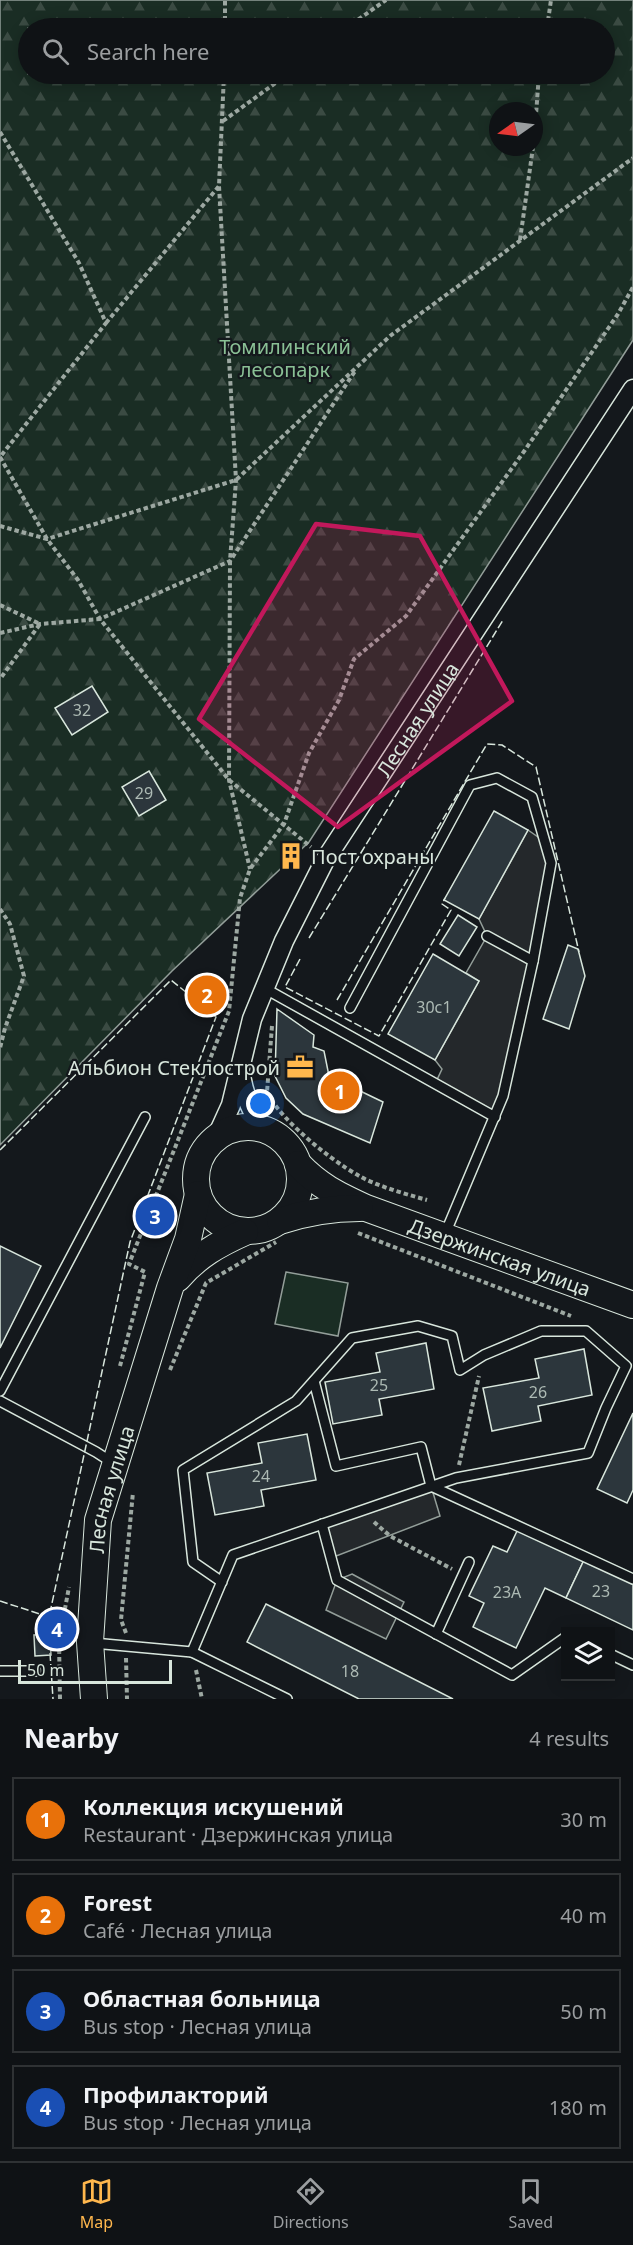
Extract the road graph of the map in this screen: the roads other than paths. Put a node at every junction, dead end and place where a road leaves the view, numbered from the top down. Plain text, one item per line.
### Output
1 (633, 389) edge
2 (488, 936) dead end
3 (532, 961) junction
4 (264, 988) junction
5 (350, 1008) dead end
6 (240, 1068) junction
7 (495, 1116) junction
8 (146, 1117) dead end
9 (264, 1129) junction
10 (216, 1138) junction
11 (298, 1164) junction
12 (198, 1194) junction
13 (366, 1208) junction
14 (282, 1230) junction
15 (244, 1232) junction
16 (445, 1236) junction
17 (170, 1288) junction
18 (631, 1301) edge
19 (314, 1381) junction
20 (0, 1391) edge
21 (0, 1401) edge
22 (115, 1464) junction
23 (431, 1486) junction
24 (322, 1524) junction
25 (469, 1562) dead end
26 (633, 1579) edge
27 (222, 1582) junction
28 (436, 1634) junction
29 (561, 1640) edge
30 (90, 1642) junction
31 (192, 1652) junction
32 (615, 1656) edge
33 (633, 1665) edge
34 (0, 1671) edge
35 (36, 1671) dead end
36 (94, 1699) edge
37 (287, 1699) edge

1 - 4 street, Лесная улица
2 - 3 lane
3 - 5 lane
3 - 7 lane
4 - 6 street, Лесная улица
4 - 7 lane
6 - 9 street, Лесная улица
6 - 10 street, Лесная улица
7 - 16 lane
8 - 20 lane
9 - 10 main road
9 - 11 main road
10 - 12 main road
11 - 13 main road, Дзержинская улица
11 - 14 main road
12 - 15 main road
12 - 17 main road, Лесная улица
13 - 14 main road, Дзержинская улица
13 - 16 main road, Дзержинская улица
14 - 15 main road
15 - 17 main road, Лесная улица
16 - 18 main road, Дзержинская улица
17 - 22 main road, Лесная улица
19 - 23 lane
19 - 23 lane
19 - 27 lane
21 - 22 lane
22 - 30 main road, Лесная улица
23 - 24 lane
23 - 26 lane
24 - 27 lane
24 - 28 lane
25 - 28 lane
27 - 31 lane
28 - 29 lane
30 - 31 lane
30 - 36 main road, Лесная улица
31 - 37 lane
32 - 33 lane
34 - 35 lane

